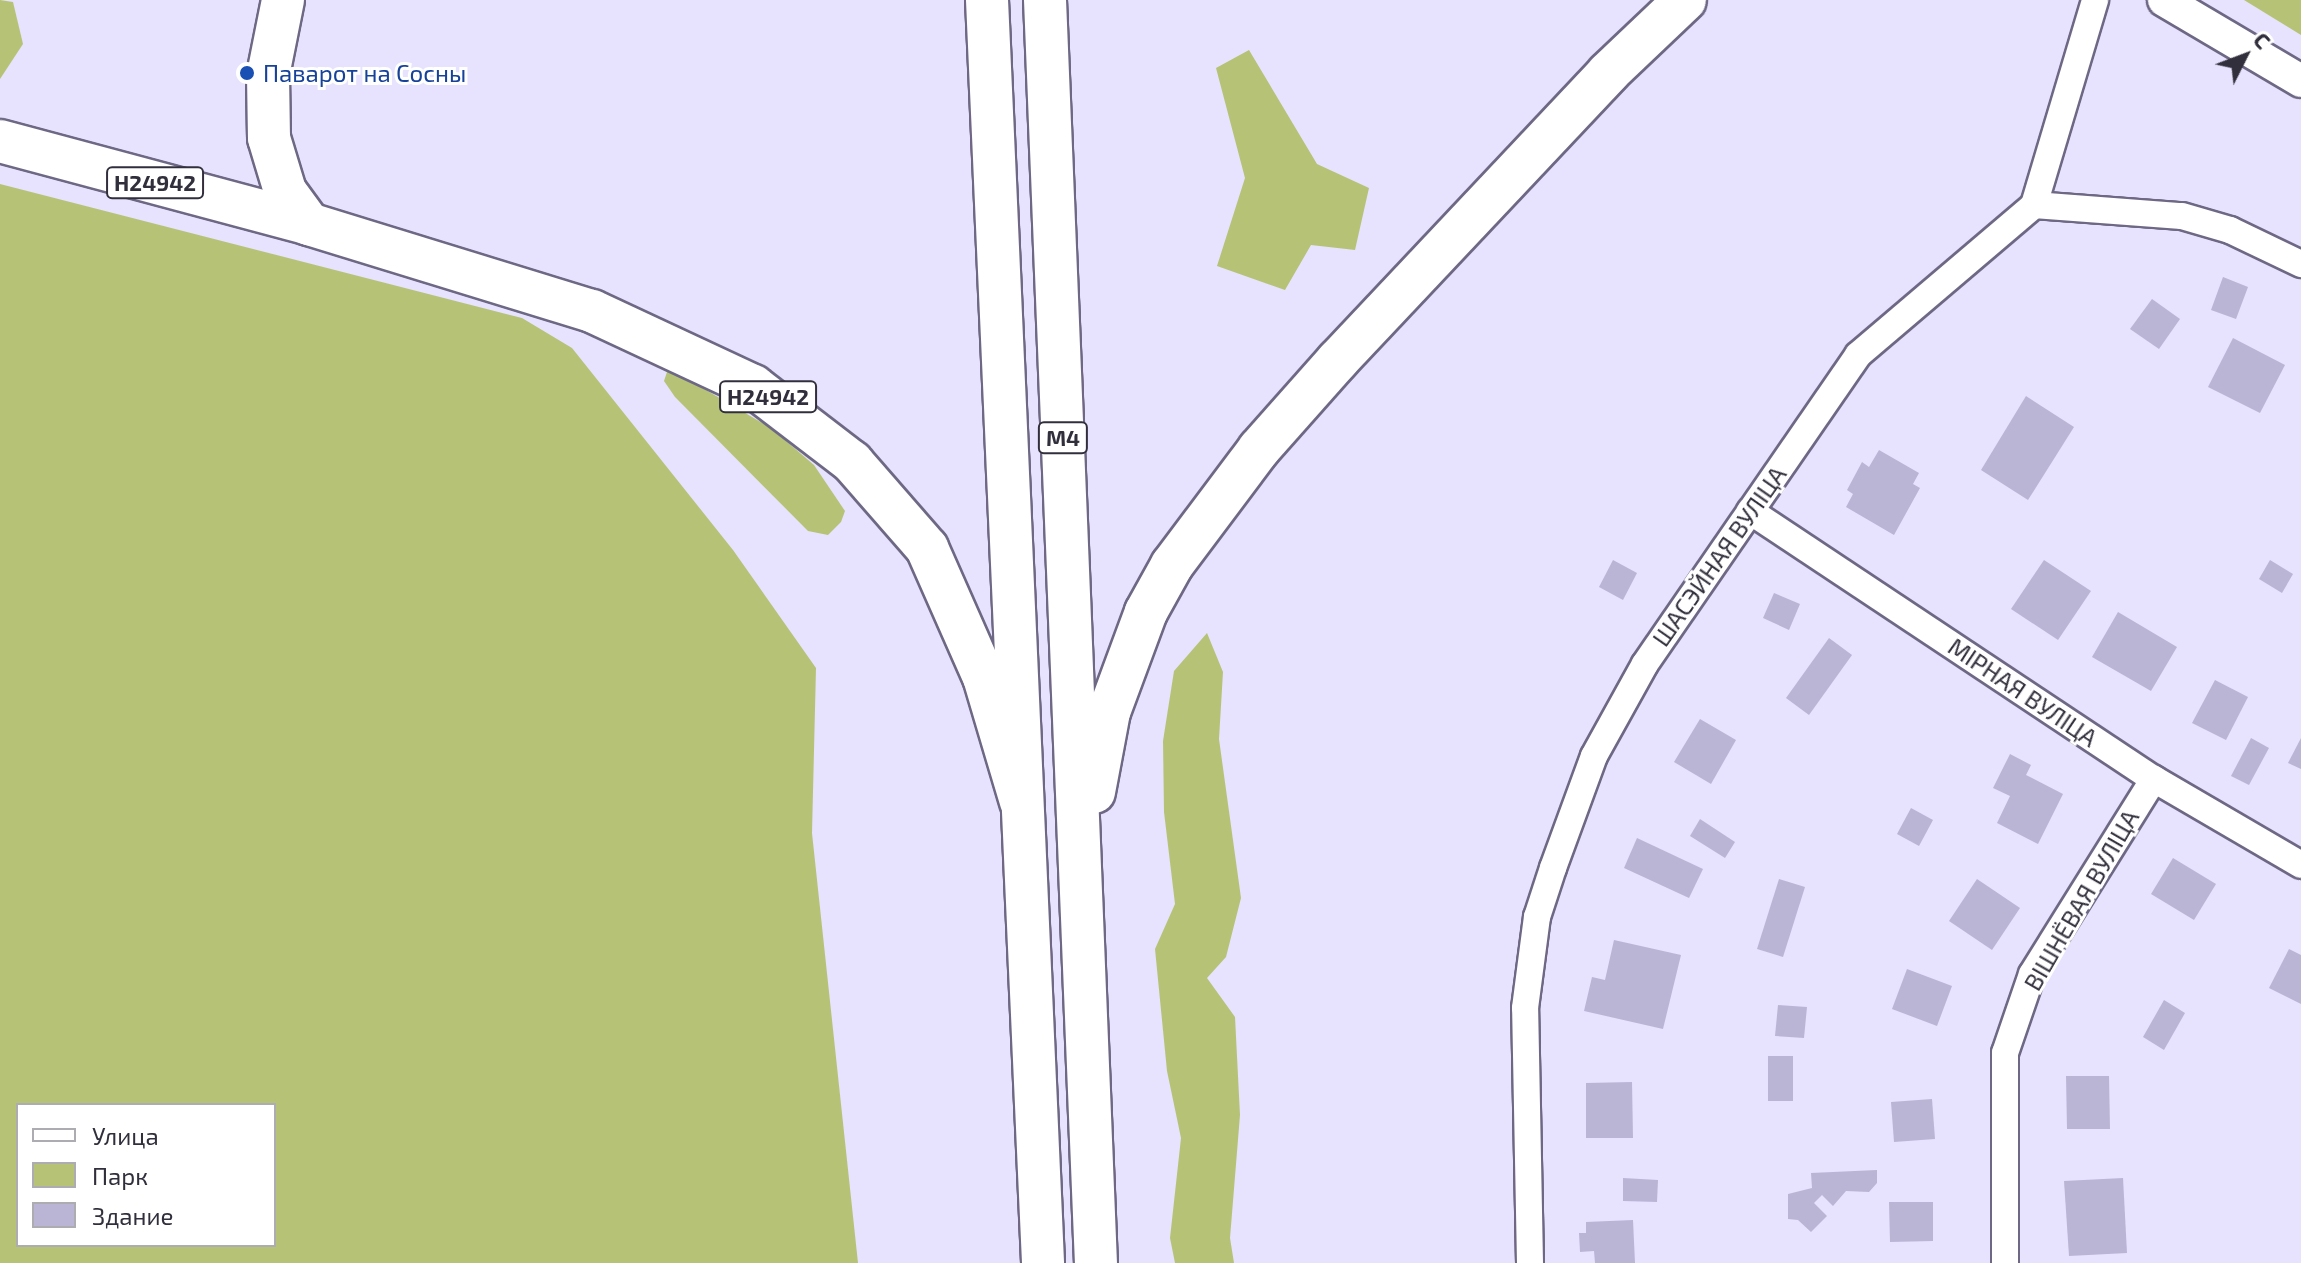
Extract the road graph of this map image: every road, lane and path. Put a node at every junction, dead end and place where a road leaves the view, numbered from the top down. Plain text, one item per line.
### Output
1 (283, 0) edge
2 (987, 0) edge
3 (1045, 0) edge
4 (1685, 0) edge
5 (2095, 0) edge
6 (2164, 0) edge
7 (2301, 81) edge
8 (0, 141) edge
9 (2034, 205) junction
10 (309, 224) junction
11 (2301, 264) edge
12 (1750, 511) junction
13 (2154, 779) junction
14 (1021, 802) junction
15 (2301, 865) edge
16 (1081, 876) junction
17 (1043, 1263) edge
18 (1096, 1263) edge
19 (1530, 1263) edge
20 (2005, 1263) edge

1 - 10 highway
2 - 14 highway, М4
3 - 16 highway, М4
4 - 16 highway
5 - 9 street
6 - 7 street
8 - 10 highway, Н24942
9 - 11 street
9 - 12 street, ШАСЭЙНАЯ ВУЛІЦА
10 - 14 highway, Н24942
12 - 13 street, МІРНАЯ ВУЛІЦА
12 - 19 street, ШАСЭЙНАЯ ВУЛІЦА
13 - 15 street, МІРНАЯ ВУЛІЦА
13 - 20 street, ВІШНЁВАЯ ВУЛІЦА
14 - 17 highway, М4
16 - 18 highway, М4

